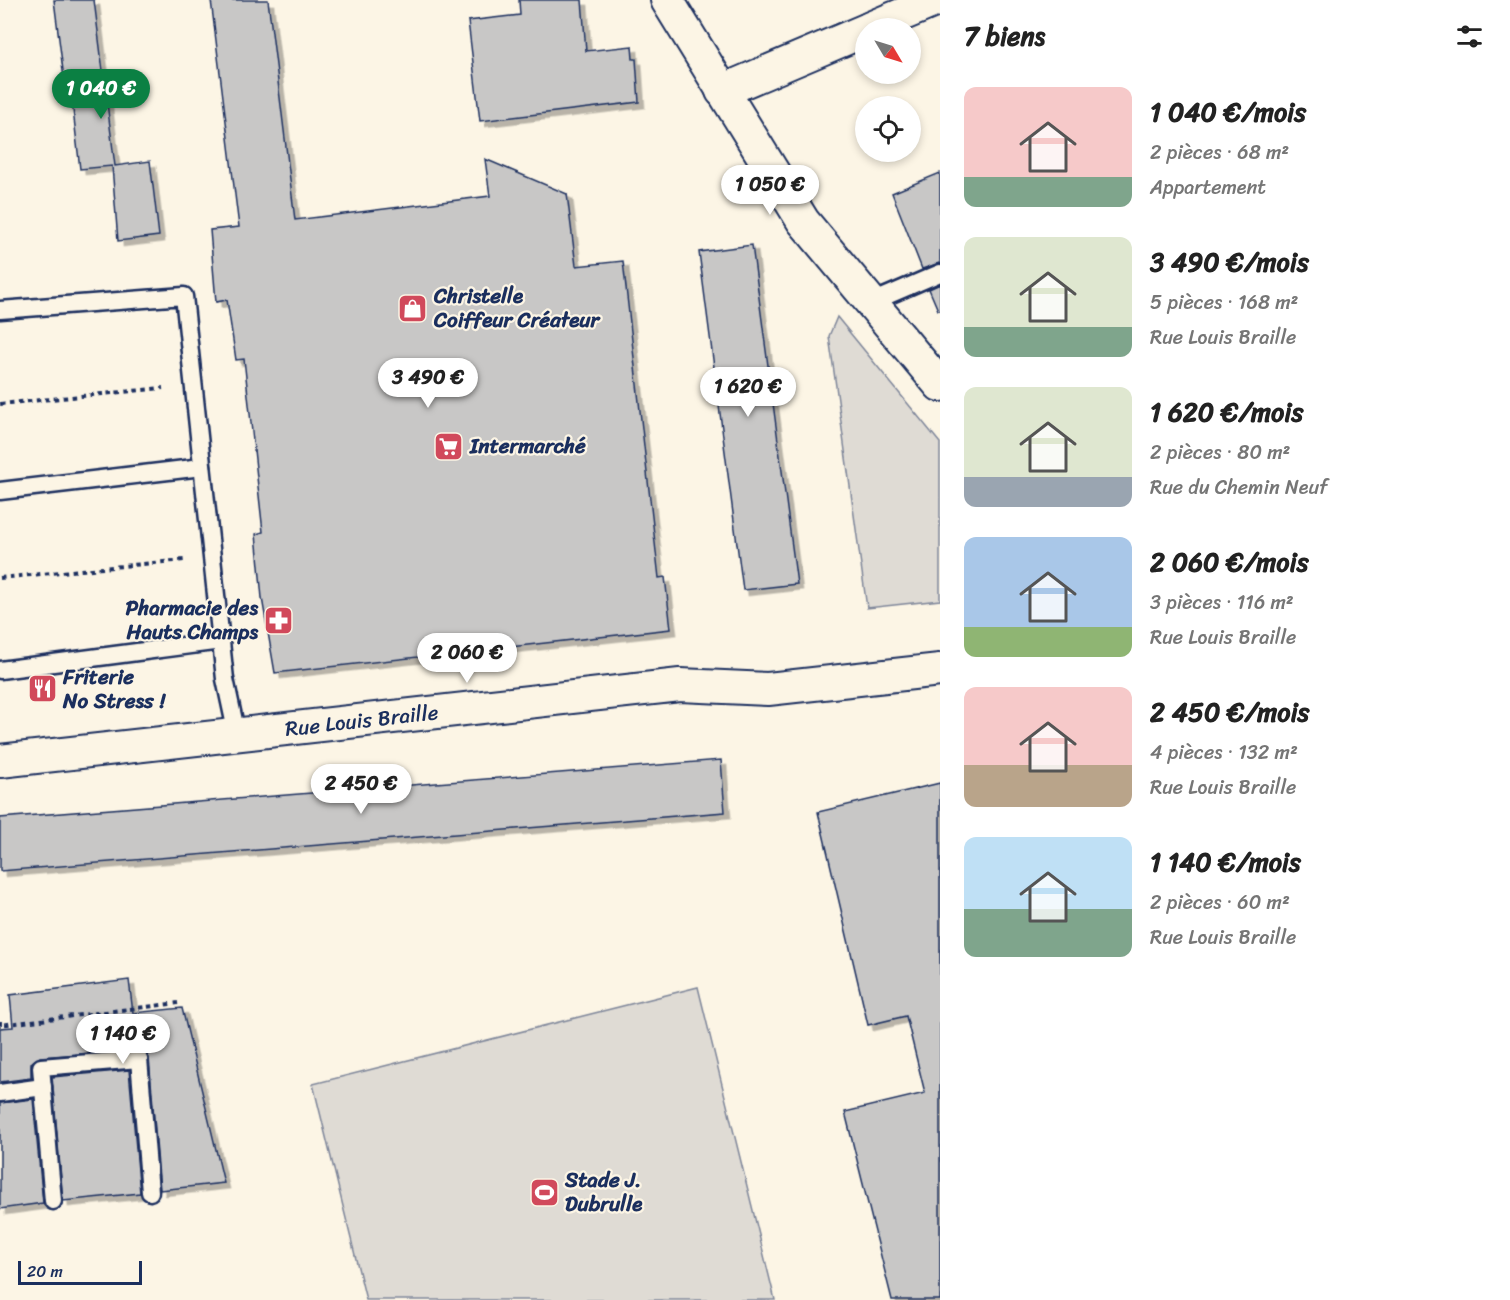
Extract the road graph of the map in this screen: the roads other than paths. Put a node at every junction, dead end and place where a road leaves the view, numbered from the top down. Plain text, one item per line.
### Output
1 (667, 0) edge
2 (937, 0) edge
3 (894, 18) edge
4 (855, 35) edge
5 (722, 91) junction
6 (940, 273) edge
7 (870, 303) junction
8 (0, 310) edge
9 (940, 385) edge
10 (202, 467) junction
11 (0, 491) edge
12 (221, 641) junction
13 (0, 670) edge
14 (940, 670) edge
15 (237, 735) junction
16 (0, 761) edge
17 (43, 1087) junction
18 (0, 1093) edge
19 (150, 1192) dead end
20 (53, 1201) dead end

1 - 5 street
2 - 3 street
4 - 5 street
5 - 7 street
6 - 7 lane
7 - 9 street
8 - 10 lane
10 - 11 lane
10 - 12 lane
12 - 13 lane
12 - 15 lane
14 - 15 street, Rue Louis Braille
15 - 16 street, Rue Louis Braille
17 - 18 lane
17 - 19 lane
17 - 20 lane

